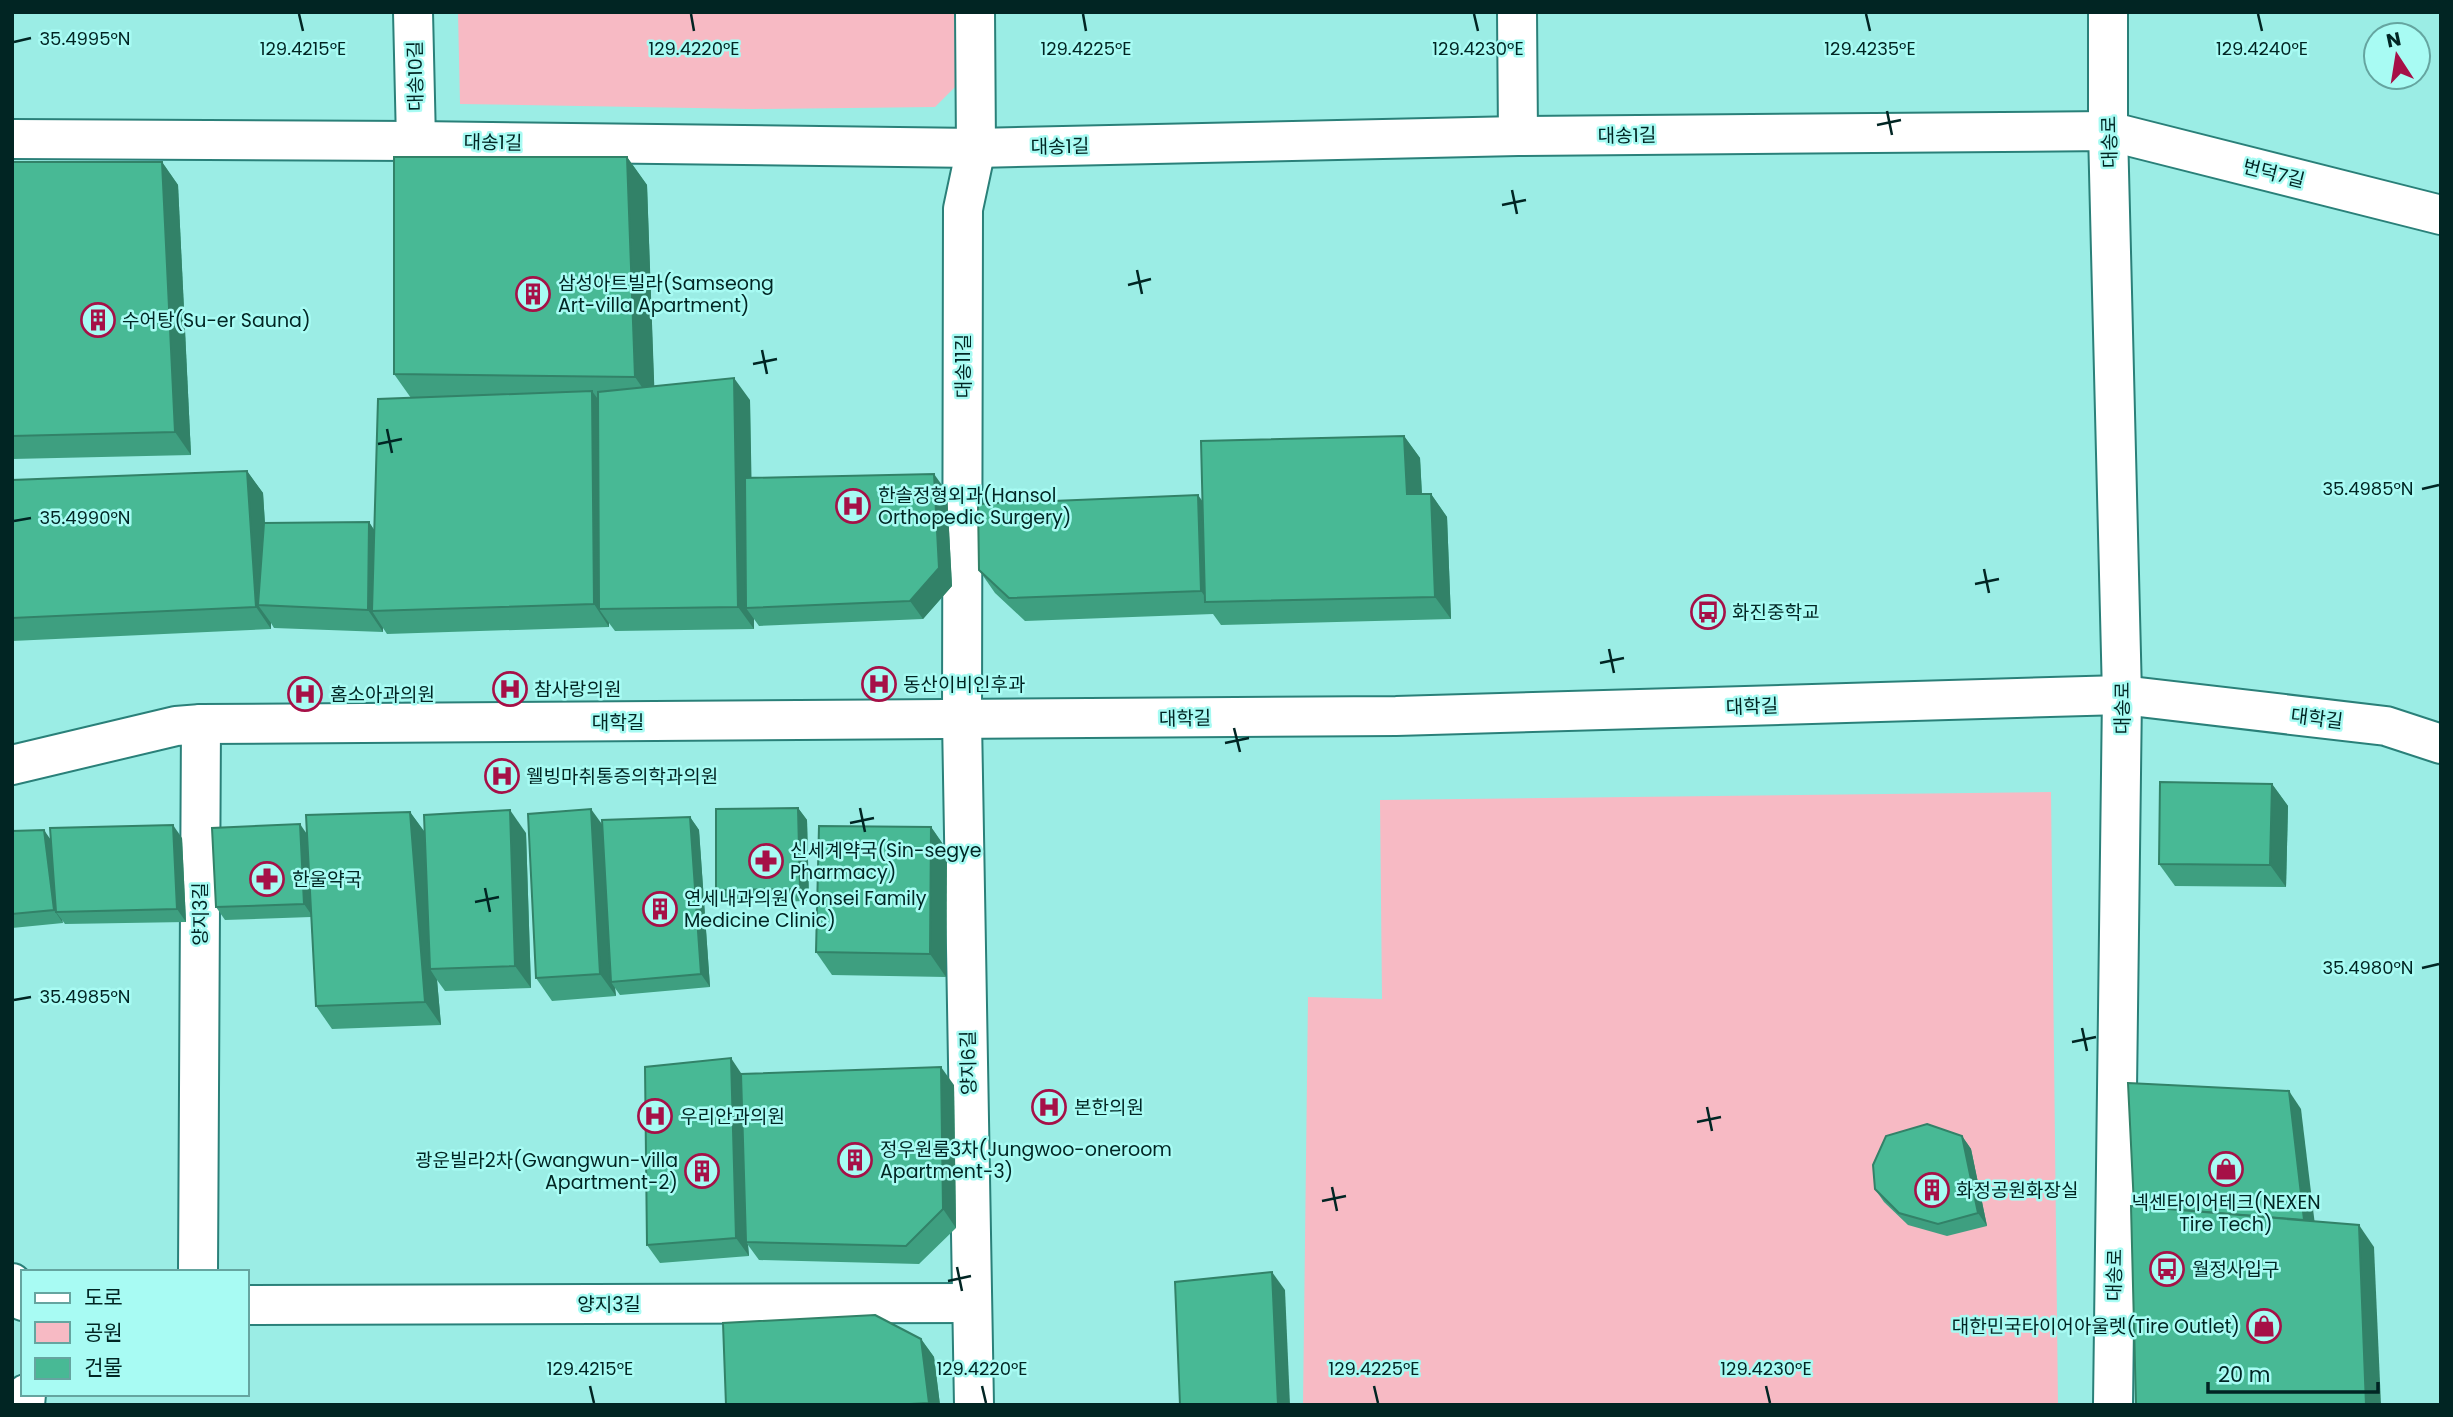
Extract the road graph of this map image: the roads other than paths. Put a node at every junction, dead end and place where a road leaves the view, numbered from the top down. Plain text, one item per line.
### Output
1 (413, 12) edge
2 (975, 12) edge
3 (1517, 12) edge
4 (2108, 12) edge
5 (2108, 131) junction
6 (1518, 136) junction
7 (12, 139) edge
8 (416, 141) junction
9 (976, 148) junction
10 (2441, 215) edge
11 (2122, 695) junction
12 (962, 720) junction
13 (201, 724) junction
14 (2441, 744) edge
15 (12, 765) edge
16 (198, 1270) edge
17 (972, 1303) junction
18 (248, 1305) edge
19 (974, 1405) edge
20 (2113, 1405) edge

1 - 8 street, 대송10길
2 - 9 street, 대송11길
3 - 6 street
4 - 5 street, 대송로
5 - 6 street, 대송1길
5 - 10 street, 번덕7길
5 - 11 street, 대송로
6 - 9 street, 대송1길
7 - 8 street, 대송1길
8 - 9 street, 대송1길
9 - 12 street, 대송11길
11 - 12 street, 대학길
11 - 14 street, 대학길
11 - 20 street, 대송로
12 - 13 street, 대학길
12 - 17 street, 양지6길
13 - 15 street, 대학길
13 - 16 street, 양지3길
17 - 18 street, 양지3길
17 - 19 street, 양지6길

